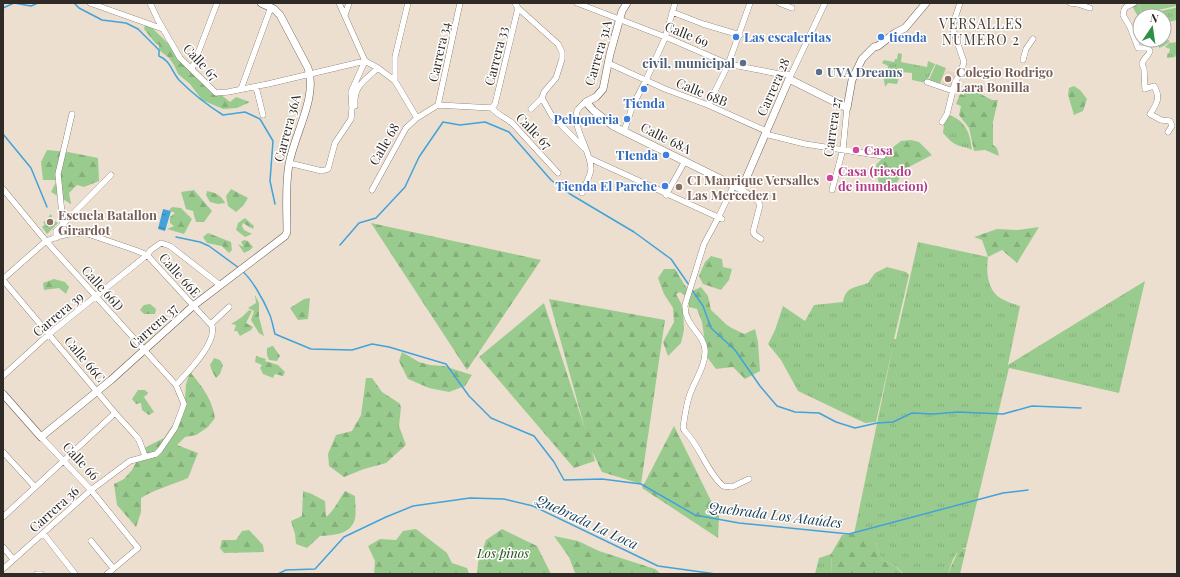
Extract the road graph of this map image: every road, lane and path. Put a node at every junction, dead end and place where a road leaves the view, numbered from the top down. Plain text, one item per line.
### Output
1 (90, 3) edge
2 (150, 3) edge
3 (217, 3) edge
4 (261, 3) edge
5 (339, 3) edge
6 (349, 3) edge
7 (408, 3) edge
8 (460, 3) edge
9 (577, 3) edge
10 (627, 3) edge
11 (675, 3) edge
12 (750, 3) edge
13 (779, 3) edge
14 (825, 3) edge
15 (926, 3) edge
16 (960, 3) edge
17 (1070, 3) edge
18 (1134, 3) edge
19 (272, 5) edge
20 (517, 5) edge
21 (593, 6) edge
22 (792, 8) dead end
23 (1090, 8) dead end
24 (672, 12) junction
25 (345, 15) junction
26 (620, 20) junction
27 (164, 29) junction
28 (740, 35) junction
29 (665, 38) junction
30 (1033, 39) dead end
31 (1023, 60) dead end
32 (365, 61) junction
33 (608, 63) junction
34 (729, 64) junction
35 (378, 68) junction
36 (192, 69) junction
37 (310, 74) junction
38 (790, 77) junction
39 (646, 80) junction
40 (395, 81) junction
41 (927, 82) dead end
42 (256, 87) junction
43 (241, 89) junction
44 (953, 91) junction
45 (542, 98) junction
46 (586, 102) junction
47 (708, 105) junction
48 (438, 106) junction
49 (492, 108) junction
50 (847, 108) junction
51 (531, 109) dead end
52 (72, 114) dead end
53 (263, 115) dead end
54 (417, 118) junction
55 (355, 119) dead end
56 (942, 122) dead end
57 (624, 131) junction
58 (1168, 132) dead end
59 (766, 133) junction
60 (586, 149) junction
61 (843, 149) junction
62 (883, 156) dead end
63 (589, 158) junction
64 (685, 161) junction
65 (289, 163) junction
66 (558, 173) dead end
67 (111, 175) dead end
68 (737, 187) junction
69 (3, 189) edge
70 (372, 190) dead end
71 (832, 190) dead end
72 (582, 193) dead end
73 (666, 195) junction
74 (720, 219) junction
75 (63, 224) junction
76 (285, 236) joint
77 (56, 238) junction
78 (761, 239) dead end
79 (46, 241) junction
80 (147, 255) junction
81 (3, 279) edge
82 (220, 285) junction
83 (96, 296) junction
84 (193, 306) junction
85 (229, 307) dead end
86 (210, 324) junction
87 (50, 334) junction
88 (145, 350) junction
89 (3, 376) edge
90 (176, 385) junction
91 (97, 390) junction
92 (3, 394) edge
93 (184, 404) joint
94 (115, 413) junction
95 (41, 437) junction
96 (3, 452) edge
97 (145, 456) junction
98 (8, 458) junction
99 (63, 460) junction
100 (3, 462) edge
101 (749, 479) dead end
102 (35, 487) junction
103 (91, 490) junction
104 (3, 516) edge
105 (43, 533) junction
106 (91, 541) dead end
107 (3, 547) edge
108 (13, 559) junction
109 (113, 568) junction
110 (3, 569) edge
111 (37, 574) edge
112 (41, 574) edge
113 (75, 574) edge
114 (107, 574) edge

1 - 27 street
2 - 27 street, Calle 67
3 - 36 street
4 - 19 street
5 - 25 street
6 - 25 street
7 - 40 street
8 - 48 street, Carrera 34
9 - 21 street, Calle 69
10 - 26 street, Carrera 31A
11 - 24 street
12 - 28 street
13 - 22 street
14 - 38 street, Carrera 28
15 - 50 street, Carrera 27
16 - 44 street
17 - 23 street
18 - 58 street
19 - 37 street
19 - 43 street
20 - 45 street
20 - 49 street, Carrera 33
21 - 26 street, Calle 69
24 - 28 street
24 - 29 street
25 - 32 street
26 - 29 street, Calle 69
26 - 33 street, Carrera 31A
27 - 36 street, Calle 67
28 - 34 street
29 - 34 street, Calle 69
29 - 39 street
30 - 31 street
32 - 35 street
32 - 37 street
32 - 65 street
33 - 39 street, Calle 68B
33 - 46 street, Carrera 31A
34 - 38 street, Calle 69
34 - 47 street
35 - 40 street
35 - 55 street
36 - 43 street, Calle 67
37 - 42 street
37 - 65 street, Carrera 36A
38 - 50 street, Calle 69
38 - 59 street, Carrera 28
39 - 47 street, Calle 68B
39 - 57 street
40 - 54 street
41 - 44 street
42 - 43 street
42 - 53 street
44 - 56 street
45 - 51 street
45 - 60 street
46 - 57 street, Calle 68A
46 - 60 street, Carrera 31A
47 - 59 street, Calle 68B
48 - 49 street
48 - 54 street, Calle 68
49 - 66 street, Calle 67
50 - 61 street, Carrera 27
52 - 75 street
54 - 70 street, Calle 68
57 - 64 street, Calle 68A
59 - 61 street, Calle 68B
59 - 68 street, Carrera 28
60 - 63 street, Carrera 31A
61 - 62 street
61 - 71 street, Carrera 27
63 - 72 street, Carrera 31A
63 - 73 street
64 - 68 street, Calle 68A
64 - 73 street
65 - 76 street, Carrera 36A
67 - 75 street
68 - 74 street
68 - 78 street, Calle 68A
69 - 79 street, Calle 66D
73 - 74 street
74 - 101 street
75 - 77 street
76 - 82 street, Carrera 37
77 - 79 street, Calle 66E
77 - 80 street, Calle 66E
79 - 81 street
79 - 83 street, Calle 66D
80 - 82 street, Carrera 39
80 - 83 street, Carrera 39
80 - 84 street, Calle 66E
81 - 87 street, Calle 66C
82 - 84 street, Carrera 37
83 - 87 street, Carrera 39
83 - 88 street, Calle 66D
84 - 86 street, Calle 66E
84 - 88 street, Carrera 37
85 - 86 street
86 - 90 street
87 - 89 street, Carrera 39
87 - 91 street, Calle 66C
88 - 90 street, Calle 66D
88 - 91 street, Carrera 37
90 - 93 street, Calle 66D
91 - 94 street, Calle 66C
91 - 95 street, Carrera 37
92 - 95 street, Calle 66
93 - 97 street, Carrera 36
94 - 97 street, Calle 66C
94 - 99 street
95 - 99 street, Calle 66
96 - 98 street
97 - 103 street, Carrera 36
98 - 100 street
98 - 102 street
99 - 102 street
99 - 103 street, Calle 66
102 - 104 street
103 - 105 street, Carrera 36
103 - 109 street, Calle 66
105 - 108 street, Carrera 36
105 - 113 street
106 - 109 street
107 - 108 street
108 - 110 street, Carrera 36
109 - 114 street
111 - 112 street

